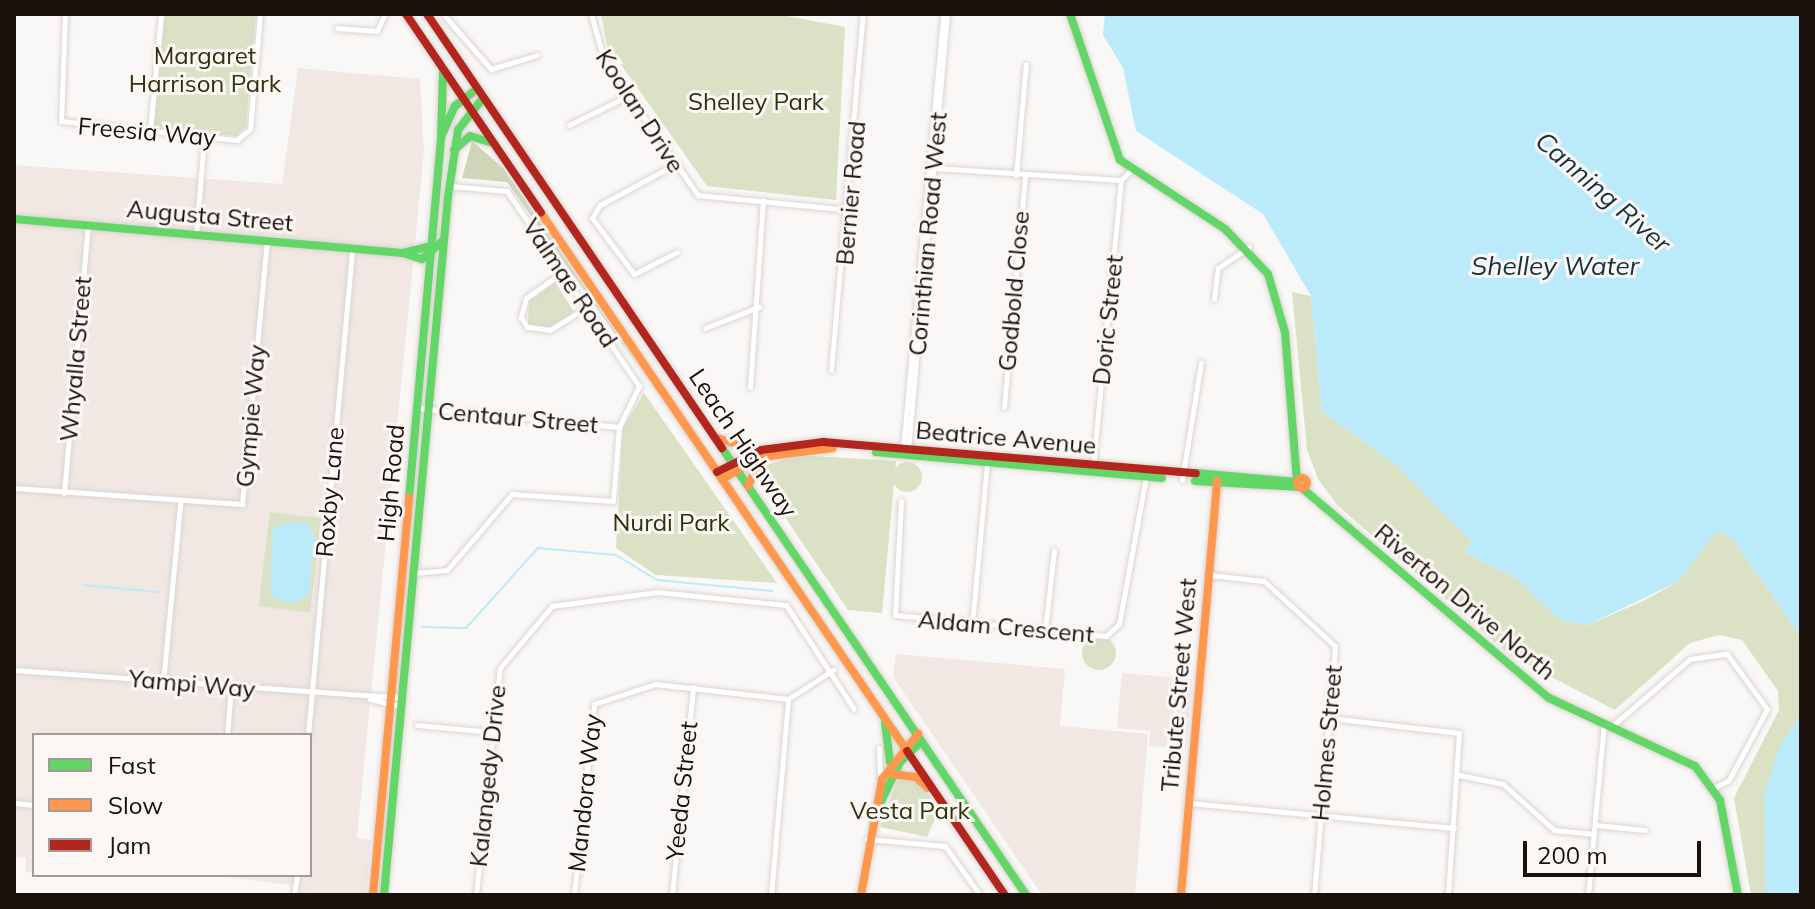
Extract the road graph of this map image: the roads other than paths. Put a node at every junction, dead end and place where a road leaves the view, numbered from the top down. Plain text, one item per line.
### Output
1 (65, 14) edge
2 (161, 14) edge
3 (260, 14) edge
4 (385, 14) edge
5 (406, 14) edge
6 (427, 14) edge
7 (443, 14) edge
8 (591, 14) edge
9 (863, 14) edge
10 (945, 14) edge
11 (1070, 14) edge
12 (337, 28) dead end
13 (537, 55) dead end
14 (1026, 64) dead end
15 (442, 67) junction
16 (477, 89) junction
17 (628, 96) junction
18 (483, 98) junction
19 (463, 99) junction
20 (469, 107) junction
21 (569, 125) dead end
22 (150, 131) junction
23 (204, 137) junction
24 (441, 137) junction
25 (493, 143) junction
26 (454, 150) junction
27 (674, 165) junction
28 (932, 167) junction
29 (1130, 171) junction
30 (1016, 175) junction
31 (1025, 175) junction
32 (1121, 180) junction
33 (450, 186) junction
34 (763, 200) junction
35 (850, 210) junction
36 (14, 219) edge
37 (88, 225) junction
38 (196, 235) junction
39 (444, 238) junction
40 (267, 241) junction
41 (433, 244) junction
42 (1249, 247) junction
43 (352, 249) junction
44 (677, 252) dead end
45 (403, 253) junction
46 (427, 258) junction
47 (563, 272) junction
48 (1214, 299) dead end
49 (587, 307) junction
50 (759, 307) junction
51 (705, 328) dead end
52 (1201, 363) dead end
53 (831, 370) dead end
54 (750, 387) dead end
55 (1004, 407) dead end
56 (418, 408) junction
57 (428, 410) junction
58 (619, 427) junction
59 (714, 436) junction
60 (905, 452) junction
61 (760, 454) junction
62 (987, 459) junction
63 (735, 466) junction
64 (1093, 469) junction
65 (1146, 474) junction
66 (720, 476) junction
67 (1182, 478) junction
68 (1217, 481) junction
69 (1301, 484) junction
70 (748, 486) junction
71 (14, 488) edge
72 (64, 493) junction
73 (901, 501) dead end
74 (180, 504) junction
75 (1054, 551) dead end
76 (414, 573) junction
77 (1209, 575) junction
78 (972, 625) junction
79 (1045, 631) junction
80 (14, 670) edge
81 (833, 670) junction
82 (163, 682) junction
83 (693, 687) junction
84 (231, 688) junction
85 (311, 693) junction
86 (788, 699) junction
87 (391, 701) junction
88 (402, 702) junction
89 (854, 709) dead end
90 (1330, 718) junction
91 (885, 719) junction
92 (1608, 724) junction
93 (417, 725) dead end
94 (492, 732) junction
95 (227, 733) edge
96 (308, 733) edge
97 (920, 738) junction
98 (879, 748) dead end
99 (906, 749) junction
100 (890, 762) junction
101 (892, 774) junction
102 (1459, 775) junction
103 (880, 785) junction
104 (1716, 787) junction
105 (942, 801) junction
106 (1189, 803) junction
107 (1321, 815) junction
108 (1596, 825) junction
109 (1454, 828) junction
110 (1645, 830) dead end
111 (1595, 834) junction
112 (869, 839) junction
113 (373, 895) edge
114 (384, 895) edge
115 (476, 895) edge
116 (574, 895) edge
117 (672, 895) edge
118 (771, 895) edge
119 (864, 895) edge
120 (980, 895) edge
121 (1005, 895) edge
122 (1026, 895) edge
123 (1181, 895) edge
124 (1314, 895) edge
125 (1448, 895) edge
126 (1588, 895) edge
127 (1738, 895) edge

1 - 22 street, Freesia Way
2 - 22 street
3 - 23 street, Freesia Way
4 - 12 street
5 - 15 main road, Leach Highway
6 - 16 main road, Leach Highway
7 - 13 street
8 - 17 street, Koolan Drive
9 - 35 street, Bernier Road
10 - 28 street, Corinthian Road West
11 - 29 main road, Riverton Drive North
14 - 30 street
15 - 19 main road, Leach Highway
15 - 24 main road
16 - 18 main road, Leach Highway
16 - 19 main road, High Road
17 - 21 street
17 - 27 street, Koolan Drive
18 - 20 main road
18 - 59 main road, Leach Highway
19 - 20 main road, Leach Highway
19 - 24 main road, High Road
20 - 25 main road, Leach Highway
20 - 26 main road, High Road
22 - 23 street, Freesia Way
23 - 38 street
24 - 41 main road, High Road
25 - 26 main road
25 - 66 main road, Leach Highway
26 - 33 main road, High Road
27 - 34 street, Koolan Drive
27 - 44 street
28 - 30 street
28 - 60 street, Corinthian Road West
29 - 32 street
29 - 42 main road, Riverton Drive North
30 - 31 street
31 - 32 street
31 - 55 street, Godbold Close
32 - 64 street, Doric Street
33 - 39 main road, High Road
33 - 47 street, Valmae Road
34 - 35 street, Koolan Drive
34 - 50 street
35 - 53 street, Bernier Road
36 - 37 main road, Augusta Street
37 - 38 main road, Augusta Street
37 - 72 street, Whyalla Street
38 - 40 main road, Augusta Street
39 - 46 main road
39 - 57 main road, High Road
40 - 43 main road, Augusta Street
40 - 74 street, Gympie Way
41 - 45 main road, Augusta Street
41 - 46 main road, High Road
42 - 48 street
42 - 69 main road, Riverton Drive North
43 - 45 main road, Augusta Street
43 - 85 street, Roxby Lane
45 - 46 main road, Augusta Street
46 - 56 main road, High Road
47 - 49 street, Valmae Road
47 - 49 street
49 - 58 street, Valmae Road
50 - 51 street
50 - 54 street
52 - 67 street
56 - 57 street, Centaur Street
56 - 87 main road, High Road
57 - 58 street, Centaur Street
57 - 76 main road, High Road
58 - 76 street
59 - 61 main road
59 - 63 main road, Leach Highway
60 - 61 main road, Beatrice Avenue
60 - 62 main road, Beatrice Avenue
61 - 63 main road, Beatrice Avenue
61 - 70 main road
62 - 64 main road, Beatrice Avenue
62 - 78 street
63 - 66 main road, Beatrice Avenue
63 - 70 main road, Leach Highway
64 - 65 main road, Beatrice Avenue
65 - 67 main road, Beatrice Avenue
65 - 79 street, Aldam Crescent
66 - 91 main road, Leach Highway
67 - 68 main road, Beatrice Avenue
68 - 69 main road, Beatrice Avenue
68 - 77 main road, Tribute Street West
69 - 92 main road, Riverton Drive North
70 - 97 main road, Leach Highway
71 - 72 street, Gympie Way
72 - 74 street, Gympie Way
73 - 78 street, Aldam Crescent
74 - 82 street
75 - 79 street
76 - 88 main road, High Road
77 - 90 street, Holmes Street
77 - 106 main road, Tribute Street West
78 - 79 street, Aldam Crescent
80 - 82 street, Yampi Way
81 - 86 street
81 - 89 street, Kalangedy Drive
81 - 94 street, Kalangedy Drive
82 - 84 street, Yampi Way
83 - 86 street, Mandora Way
83 - 116 street, Mandora Way
83 - 117 street, Yeeda Street
84 - 85 street, Yampi Way
84 - 95 street
85 - 87 street, Yampi Way
85 - 96 street, Roxby Lane
86 - 118 street
87 - 88 street, Yampi Way
87 - 113 main road, High Road
88 - 114 main road, High Road
90 - 102 street
90 - 107 street, Holmes Street
91 - 99 main road, Leach Highway
91 - 100 main road
92 - 104 main road, Riverton Drive North
92 - 104 street
92 - 108 street
93 - 94 street
94 - 115 street, Kalangedy Drive
97 - 99 main road
97 - 122 main road, Leach Highway
98 - 103 street
99 - 100 main road
99 - 101 main road
99 - 105 main road, Leach Highway
100 - 103 main road
101 - 105 main road
101 - 112 main road
102 - 109 street
102 - 111 street
103 - 112 main road
104 - 127 main road
105 - 121 main road, Leach Highway
106 - 107 street
106 - 123 main road, Tribute Street West
107 - 109 street
107 - 124 street, Holmes Street
108 - 110 street
108 - 111 street
109 - 125 street
111 - 126 street
112 - 119 main road
112 - 120 street

